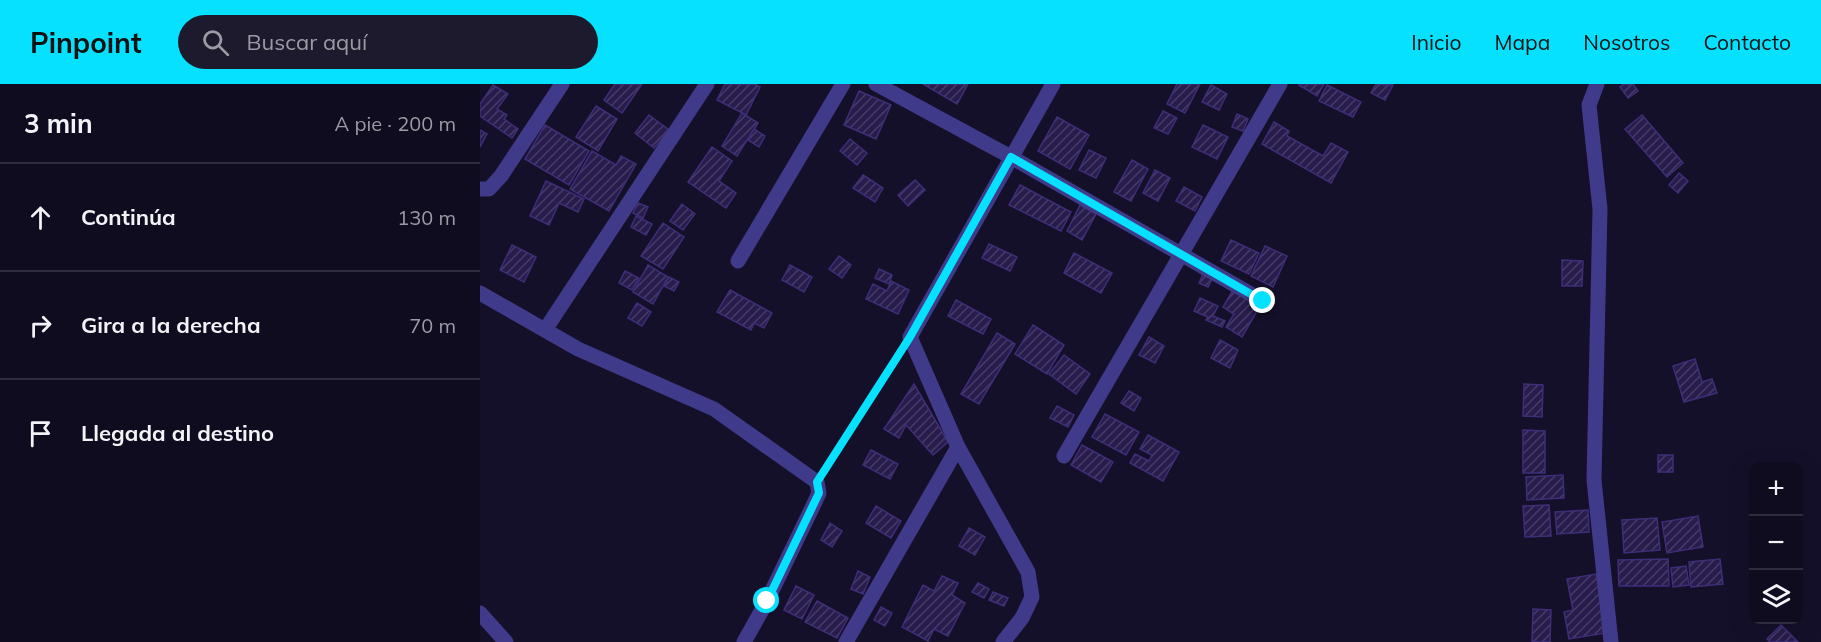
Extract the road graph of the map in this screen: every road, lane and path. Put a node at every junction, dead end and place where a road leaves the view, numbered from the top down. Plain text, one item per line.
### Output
1 (562, 84) edge
2 (707, 84) edge
3 (843, 84) edge
4 (876, 84) edge
5 (1053, 84) edge
6 (1280, 84) edge
7 (1597, 84) edge
8 (1011, 157) junction
9 (480, 189) edge
10 (1182, 255) junction
11 (738, 261) dead end
12 (480, 293) edge
13 (1263, 301) dead end
14 (545, 330) junction
15 (910, 337) junction
16 (958, 447) junction
17 (1064, 456) dead end
18 (817, 482) junction
19 (480, 613) edge
20 (506, 642) edge
21 (744, 642) edge
22 (846, 642) edge
23 (1003, 642) edge
24 (1611, 642) edge

1 - 9 street
2 - 14 street
3 - 11 street
4 - 8 street
5 - 8 street
6 - 10 street
7 - 24 street
8 - 10 street
8 - 15 street
10 - 13 street
10 - 17 street
12 - 14 street
14 - 18 street
15 - 16 street
15 - 18 path
16 - 22 street
16 - 23 street
18 - 21 street
19 - 20 street

